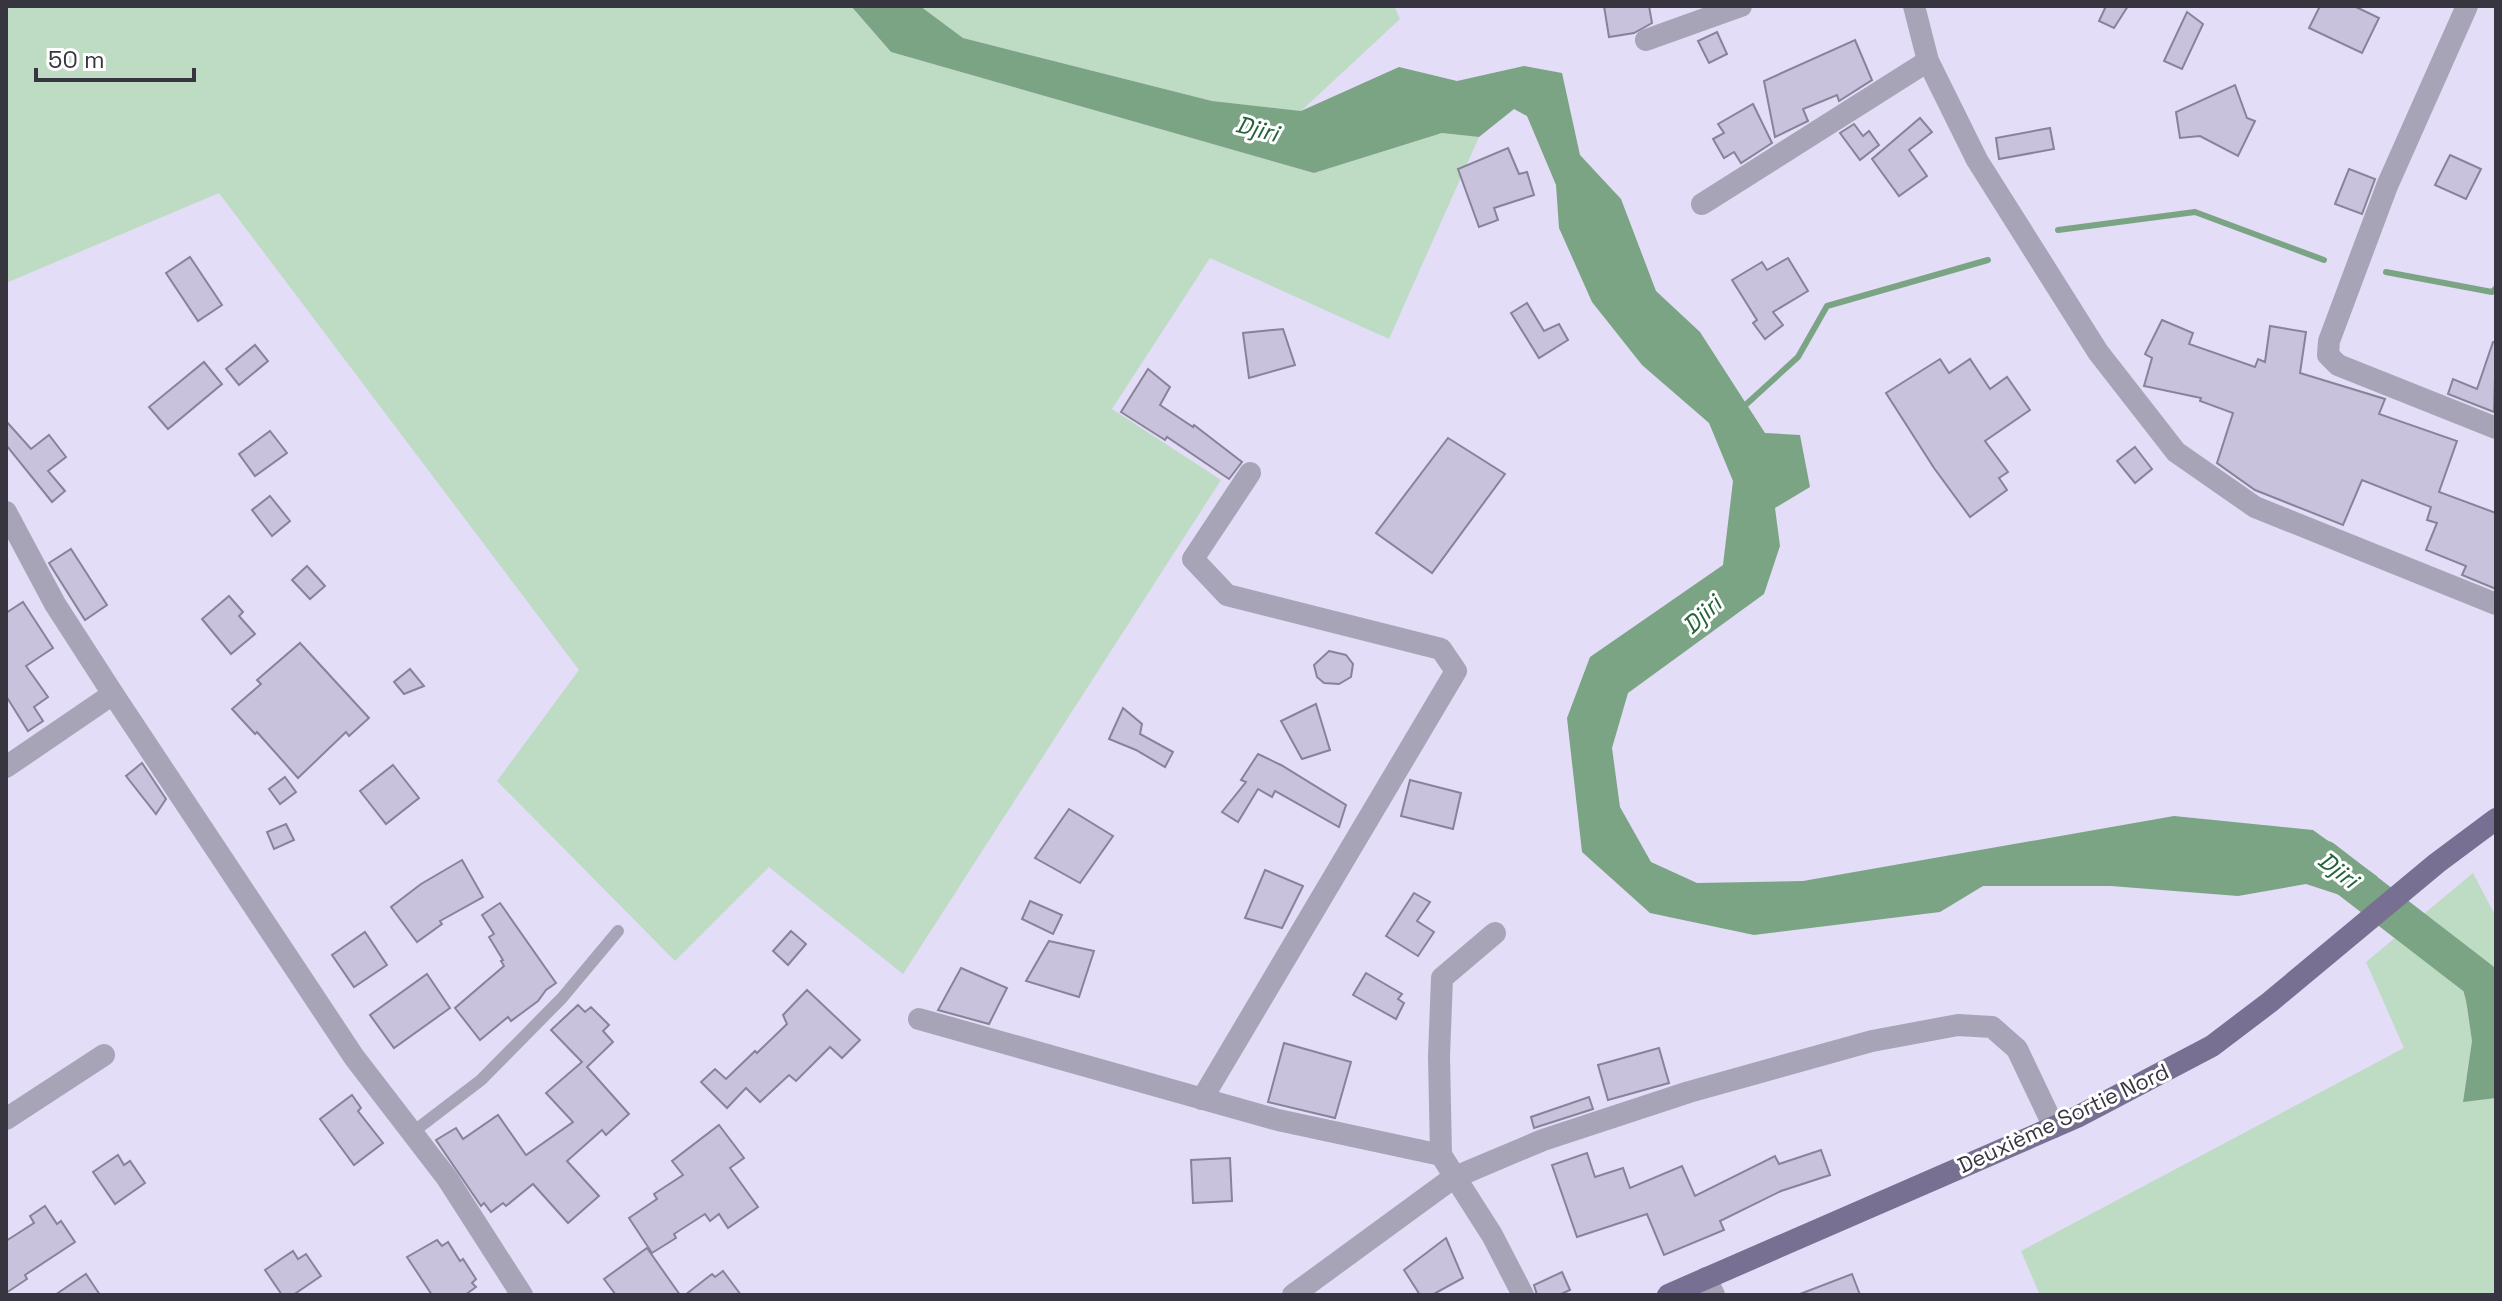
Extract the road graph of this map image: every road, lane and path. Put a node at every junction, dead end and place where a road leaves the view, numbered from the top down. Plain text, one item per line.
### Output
1 (1741, 6) edge
2 (1914, 6) edge
3 (2467, 6) edge
4 (1646, 40) dead end
5 (1928, 61) junction
6 (1702, 204) dead end
7 (2496, 428) edge
8 (1250, 473) dead end
9 (6, 512) edge
10 (2496, 604) edge
11 (113, 694) junction
12 (6, 767) edge
13 (2496, 819) edge
14 (618, 931) dead end
15 (1495, 933) dead end
16 (919, 1019) dead end
17 (104, 1055) dead end
18 (1202, 1099) junction
19 (6, 1119) edge
20 (2054, 1127) junction
21 (413, 1132) junction
22 (1441, 1155) junction
23 (1453, 1178) junction
24 (1710, 1287) edge
25 (522, 1295) edge
26 (1293, 1295) edge
27 (1523, 1295) edge
28 (1668, 1295) edge

1 - 4 street
2 - 5 street
3 - 7 street
5 - 6 street
5 - 10 street
8 - 18 street
9 - 11 street
11 - 12 street
11 - 21 street
13 - 20 main road, Deuxième Sortie Nord
14 - 21 lane
15 - 22 street
16 - 18 street
17 - 19 street
18 - 22 street
20 - 23 street
20 - 24 main road, Deuxième Sortie Nord
21 - 25 street
22 - 23 street
23 - 26 street
23 - 27 street
24 - 28 main road, Deuxième Sortie Nord

